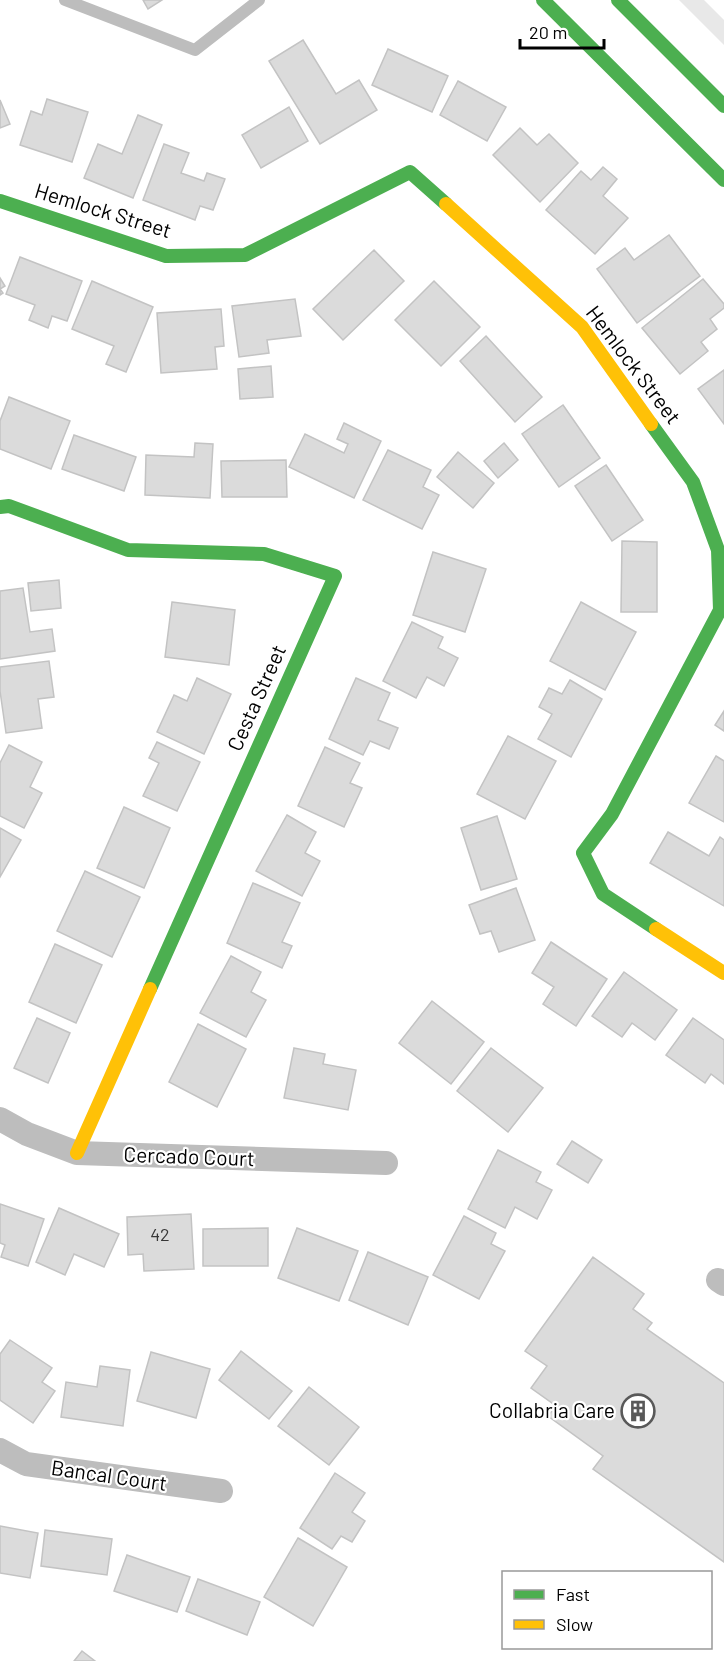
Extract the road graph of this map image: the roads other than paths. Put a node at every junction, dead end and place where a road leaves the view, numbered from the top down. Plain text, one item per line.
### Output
1 (65, 0) edge
2 (259, 0) edge
3 (543, 0) edge
4 (618, 0) edge
5 (724, 106) edge
6 (724, 180) edge
7 (0, 201) edge
8 (0, 507) edge
9 (724, 973) edge
10 (0, 1119) edge
11 (78, 1153) junction
12 (386, 1163) dead end
13 (0, 1450) edge
14 (221, 1491) dead end

1 - 2 lane
3 - 6 street
4 - 5 street
7 - 9 street, Hemlock Street
8 - 11 street, Cesta Street
10 - 11 street, Cercado Court
11 - 12 street, Cercado Court
13 - 14 street, Bancal Court

